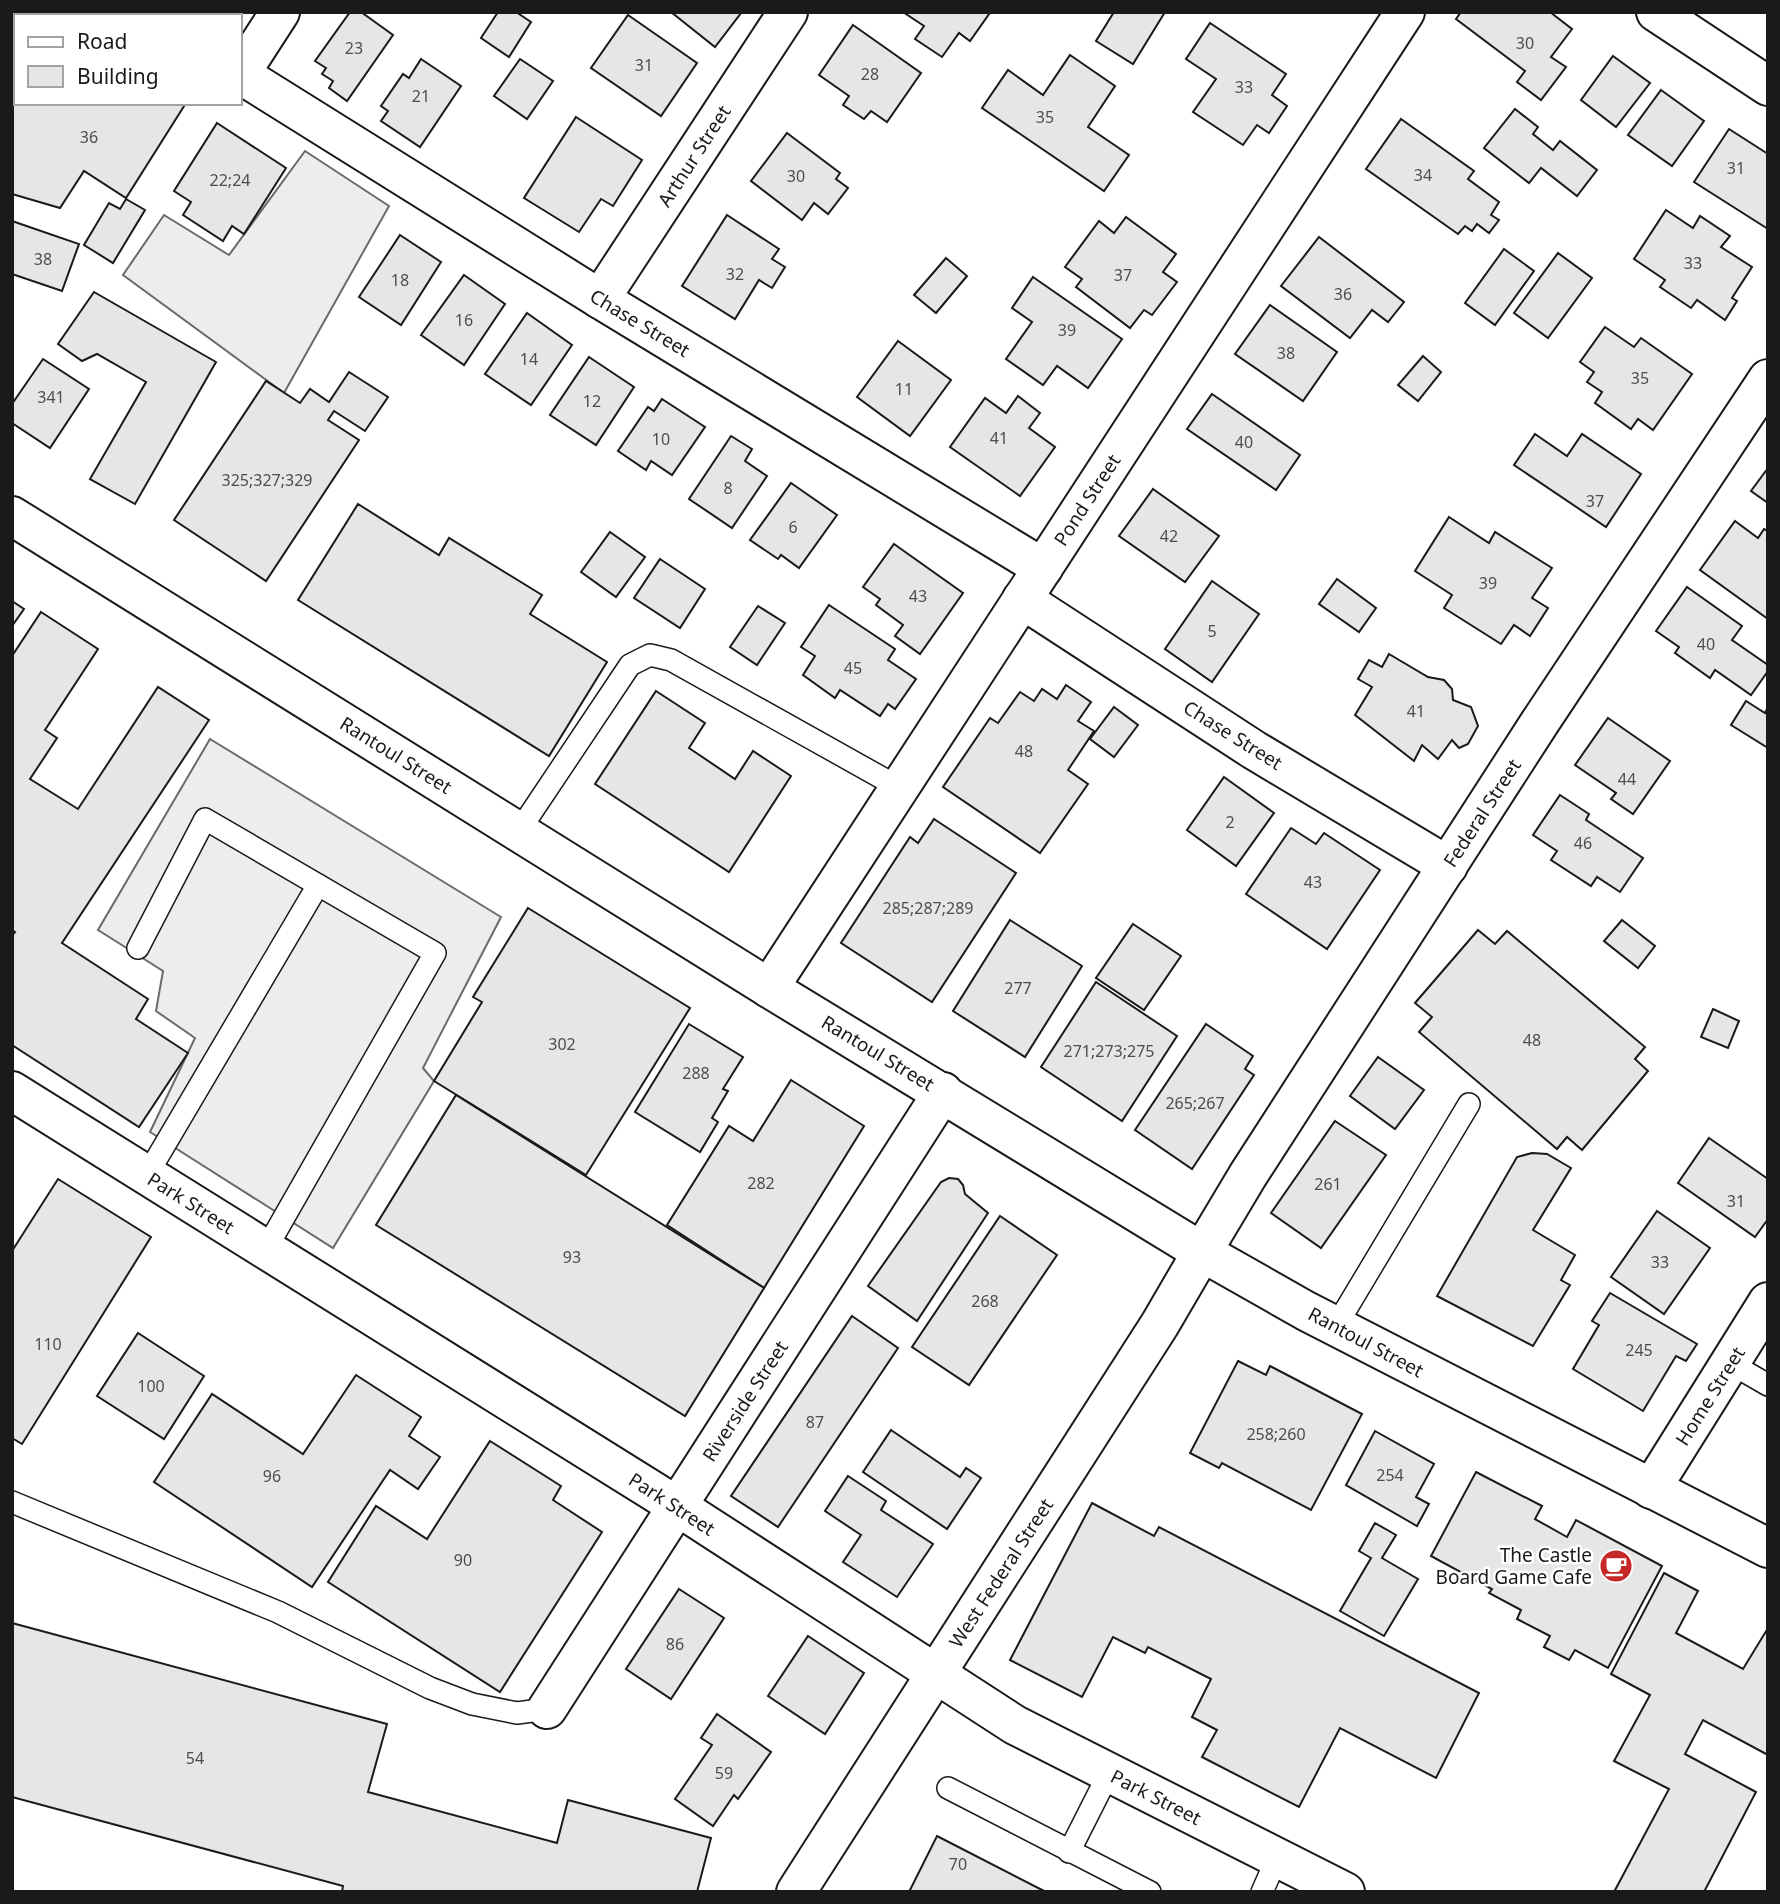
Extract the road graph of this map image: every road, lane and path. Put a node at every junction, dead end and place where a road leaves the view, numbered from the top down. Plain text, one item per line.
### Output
1 (280, 12) edge
2 (788, 12) edge
3 (1405, 12) edge
4 (1663, 14) edge
5 (242, 71) edge
6 (242, 75) edge
7 (1768, 86) edge
8 (600, 299) junction
9 (1767, 380) edge
10 (12, 516) edge
11 (1043, 568) junction
12 (1022, 599) junction
13 (900, 788) junction
14 (519, 831) junction
15 (1448, 866) junction
16 (318, 886) junction
17 (138, 948) dead end
18 (769, 988) junction
19 (12, 1091) edge
20 (943, 1092) junction
21 (1469, 1104) dead end
22 (147, 1175) junction
23 (266, 1249) junction
24 (1202, 1252) junction
25 (1768, 1302) edge
26 (1336, 1326) junction
27 (1730, 1363) junction
28 (1768, 1385) edge
29 (1651, 1489) junction
30 (12, 1502) edge
31 (677, 1506) junction
32 (1768, 1548) edge
33 (935, 1676) junction
34 (547, 1709) joint
35 (1109, 1773) junction
36 (948, 1788) dead end
37 (1069, 1852) junction
38 (1277, 1858) junction
39 (796, 1892) edge
40 (1150, 1892) edge
41 (1262, 1892) edge
42 (1345, 1892) edge

1 - 5 main road
2 - 8 main road, Arthur Street
3 - 11 main road, Pond Street
4 - 7 main road
6 - 8 main road, Chase Street
8 - 11 main road, Chase Street
9 - 15 main road, Federal Street
10 - 14 main road, Rantoul Street
11 - 12 main road, Pond Street
12 - 13 main road, Pond Street
12 - 15 main road, Chase Street
13 - 14 lane
13 - 18 main road, Pond Street
14 - 18 main road, Rantoul Street
15 - 24 main road, Federal Street
16 - 17 lane
16 - 22 lane
16 - 23 lane
18 - 20 main road, Rantoul Street
19 - 22 main road, Park Street
20 - 24 main road, Rantoul Street
20 - 31 main road, Riverside Street
21 - 26 lane
22 - 23 main road, Park Street
23 - 31 main road, Park Street
24 - 26 main road, Rantoul Street
24 - 33 main road, West Federal Street
25 - 27 main road, Home Street
26 - 29 main road, Rantoul Street
27 - 28 lane
27 - 29 main road, Home Street
29 - 32 main road, Rantoul Street
30 - 34 lane
31 - 33 main road, Park Street
31 - 34 main road, Riverside Street
33 - 35 main road, Park Street
33 - 39 main road, West Federal Street
35 - 37 lane
35 - 38 main road, Park Street
36 - 37 lane
37 - 40 lane
38 - 41 lane
38 - 42 main road, Park Street

